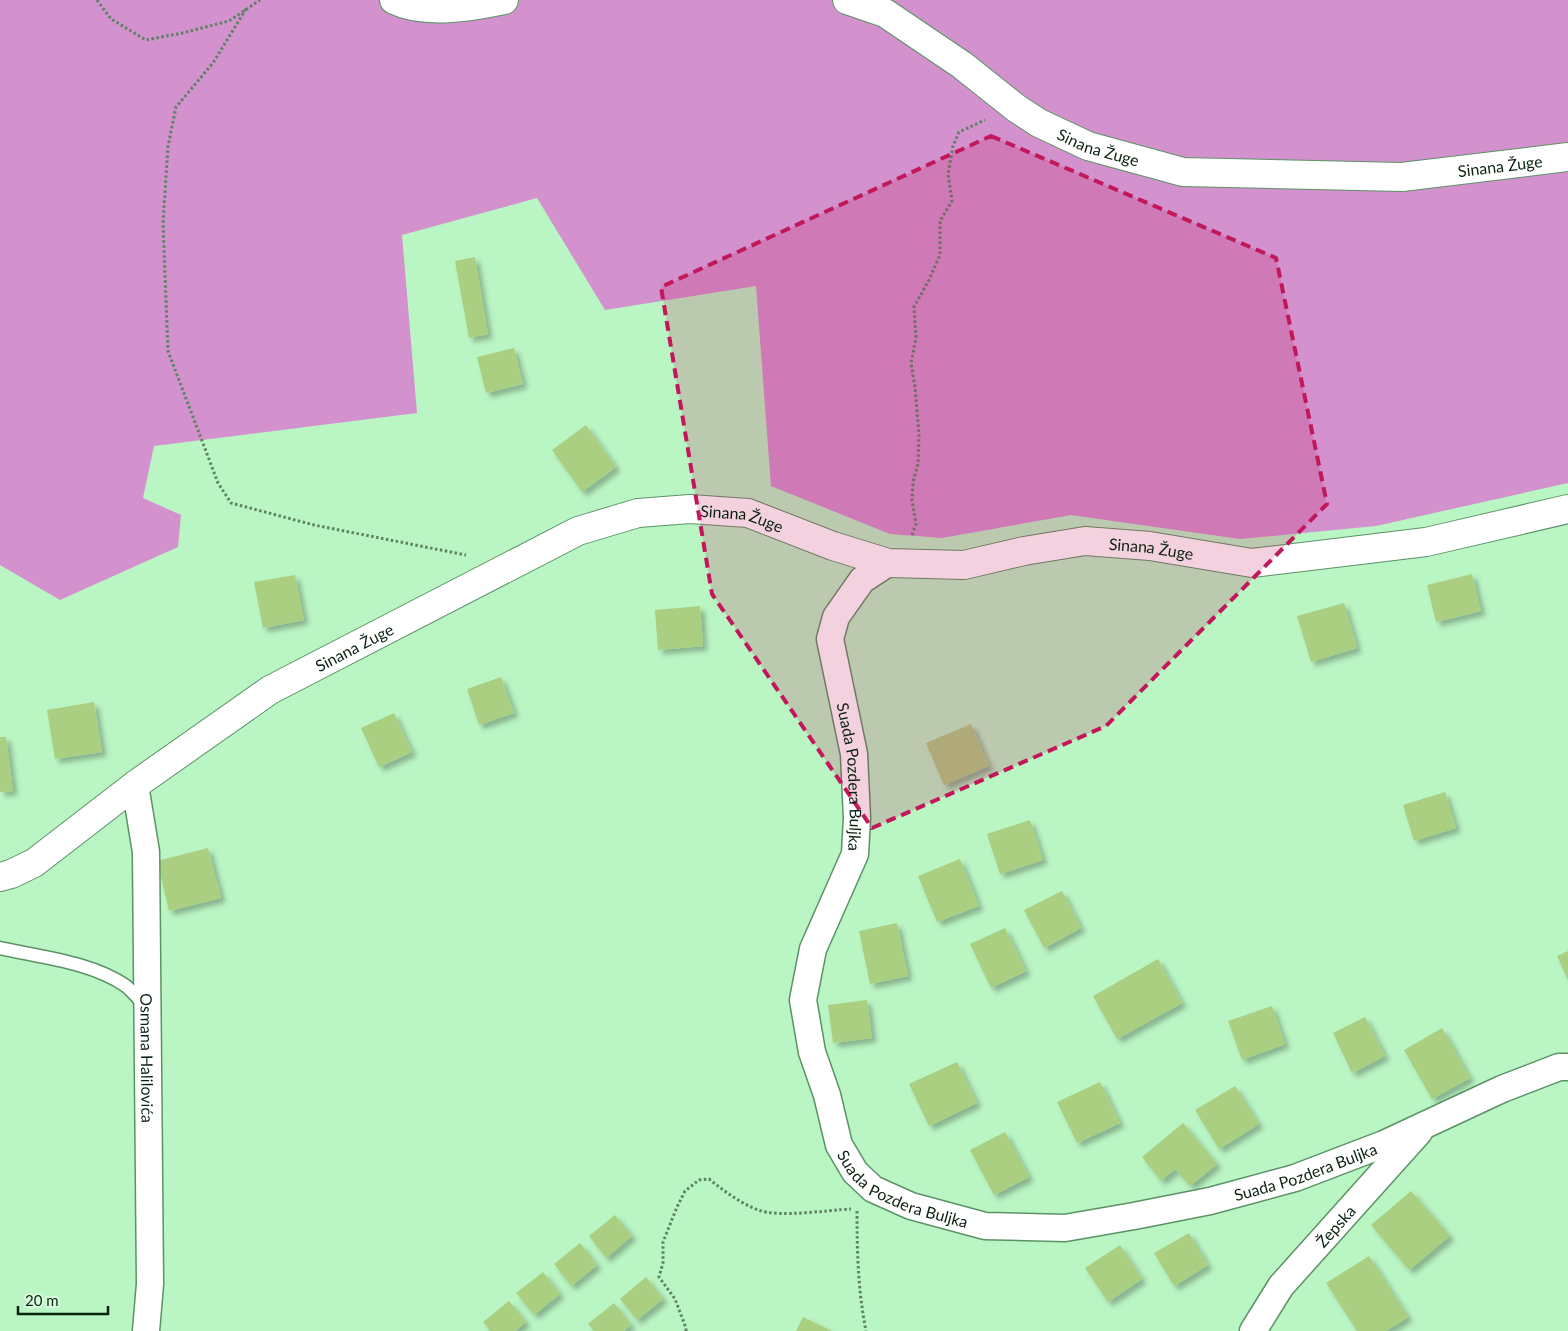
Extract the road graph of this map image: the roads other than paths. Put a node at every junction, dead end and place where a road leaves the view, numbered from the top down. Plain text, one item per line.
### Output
1 (394, 0) edge
2 (504, 0) edge
3 (847, 0) edge
4 (1568, 158) edge
5 (1568, 509) edge
6 (888, 563) junction
7 (135, 785) junction
8 (0, 877) edge
9 (0, 948) edge
10 (147, 1008) junction
11 (1565, 1063) edge
12 (1424, 1126) junction
13 (146, 1331) edge
14 (1254, 1331) edge

1 - 2 main road
3 - 4 main road, Sinana Žuge
5 - 6 main road, Sinana Žuge
6 - 7 main road, Sinana Žuge
6 - 12 street, Suada Pozdera Buljka
7 - 8 main road, Sinana Žuge
7 - 10 street, Osmana Halilovića
9 - 10 lane
10 - 13 street, Osmana Halilovića
11 - 12 street, Suada Pozdera Buljka
12 - 14 street, Žepska

